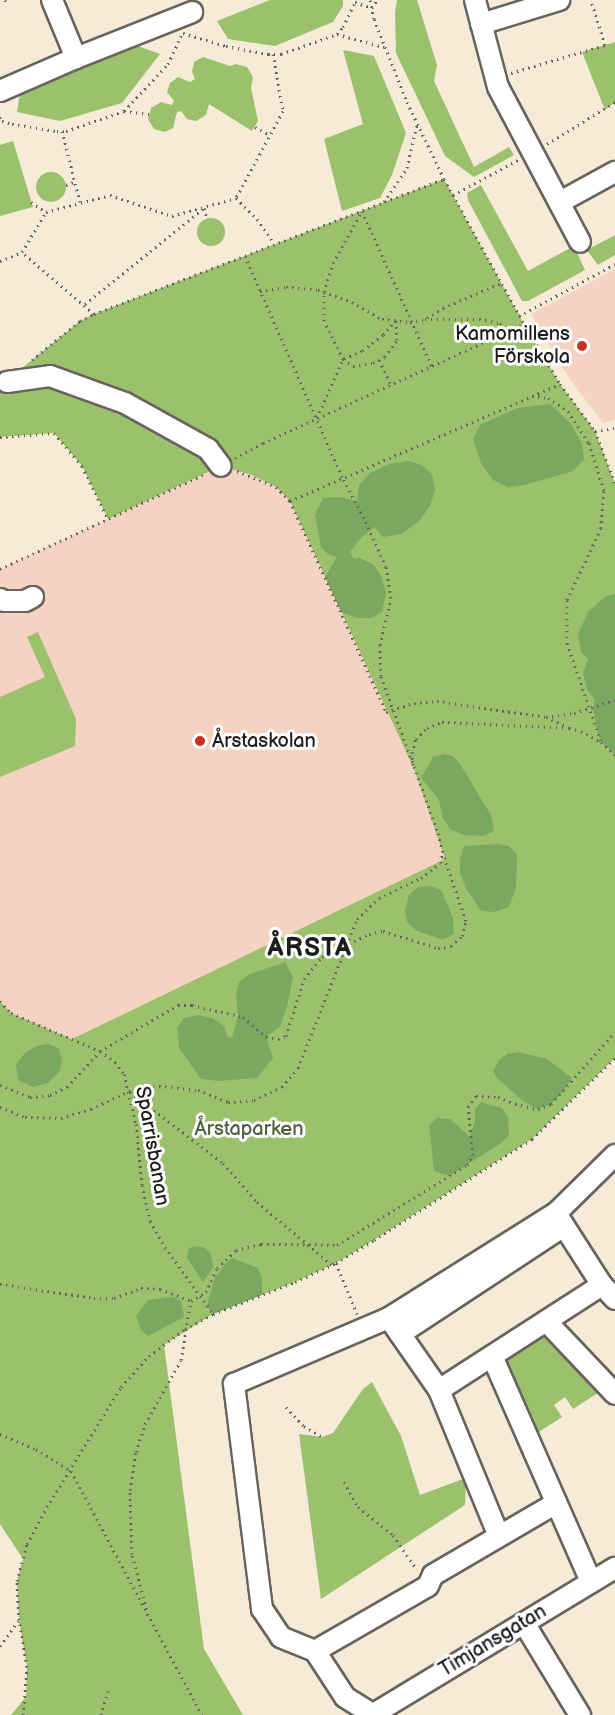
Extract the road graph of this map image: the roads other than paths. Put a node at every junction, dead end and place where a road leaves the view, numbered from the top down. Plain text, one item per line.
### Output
1 (52, 0) edge
2 (475, 0) edge
3 (559, 0) edge
4 (192, 12) dead end
5 (481, 24) junction
6 (76, 58) junction
7 (0, 91) edge
8 (615, 172) edge
9 (560, 202) junction
10 (580, 242) dead end
11 (7, 382) dead end
12 (221, 466) road end
13 (33, 597) dead end
14 (0, 598) edge
15 (615, 1155) edge
16 (560, 1220) junction
17 (608, 1292) edge
18 (546, 1321) junction
19 (395, 1326) junction
20 (492, 1356) junction
21 (439, 1390) junction
22 (615, 1394) edge
23 (556, 1503) junction
24 (498, 1534) junction
25 (615, 1568) edge
26 (591, 1582) junction
27 (524, 1623) junction
28 (315, 1651) junction
29 (372, 1714) edge
30 (580, 1715) edge

1 - 6 street
2 - 5 street
3 - 5 street
4 - 6 street
5 - 9 street
6 - 7 street
8 - 9 street
9 - 10 street
11 - 12 street
13 - 14 street
15 - 16 street
16 - 17 street
16 - 19 street
17 - 18 street
18 - 20 street
18 - 22 street
19 - 21 street
19 - 28 street
20 - 21 street
20 - 23 street
21 - 24 street
23 - 24 street
23 - 26 street
24 - 28 street
25 - 26 street, Timjansgatan
26 - 27 street, Timjansgatan
27 - 29 street, Timjansgatan
27 - 30 street
28 - 29 street

